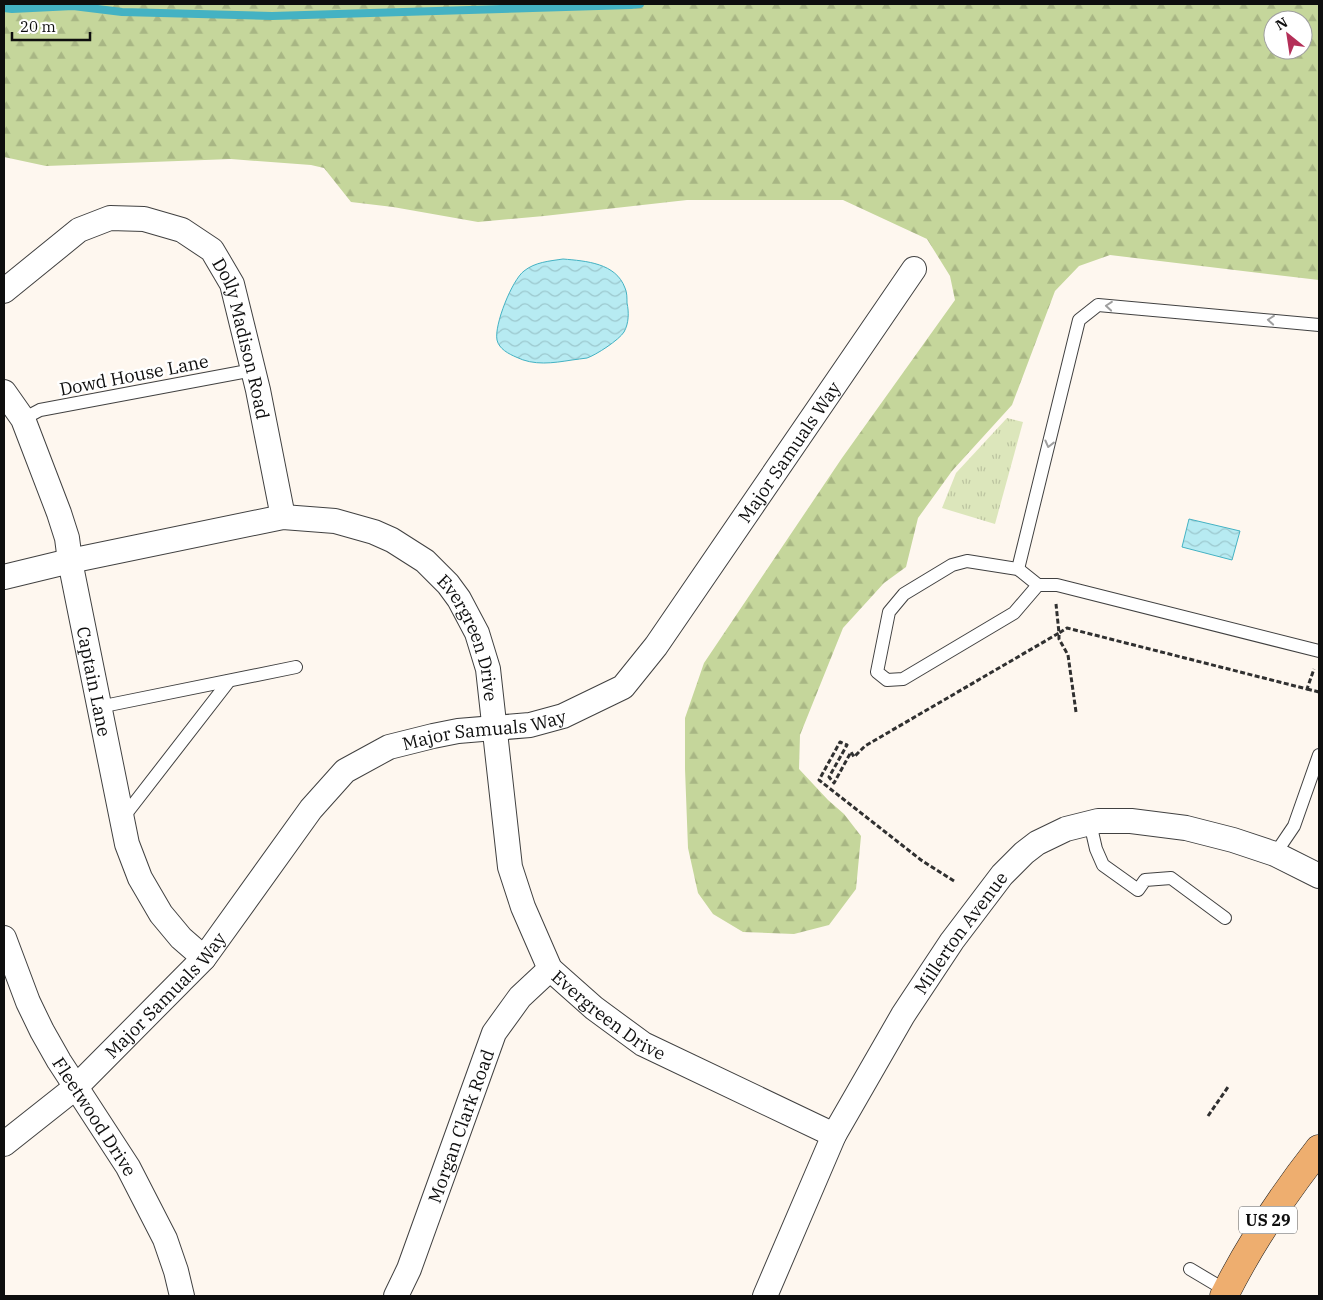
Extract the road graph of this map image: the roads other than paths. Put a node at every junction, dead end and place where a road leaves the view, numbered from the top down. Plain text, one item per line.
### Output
1 (914, 269) dead end
2 (4, 291) edge
3 (1319, 325) edge
4 (254, 370) junction
5 (4, 392) edge
6 (23, 419) junction
7 (283, 517) junction
8 (70, 561) junction
9 (1018, 569) junction
10 (4, 576) edge
11 (1038, 586) junction
12 (1319, 651) edge
13 (296, 667) dead end
14 (229, 681) junction
15 (100, 707) junction
16 (495, 728) junction
17 (1319, 755) edge
18 (122, 820) junction
19 (1090, 823) junction
20 (1275, 854) junction
21 (1319, 876) edge
22 (1225, 918) dead end
23 (4, 938) edge
24 (204, 958) junction
25 (550, 969) junction
26 (76, 1087) junction
27 (834, 1135) junction
28 (4, 1144) edge
29 (1319, 1149) edge
30 (1190, 1269) dead end
31 (1226, 1293) edge
32 (182, 1296) edge
33 (396, 1296) edge
34 (765, 1296) edge

1 - 16 street, Major Samuals Way
2 - 4 street, Dolly Madison Road
3 -> 9 lane
4 - 6 lane, Dowd House Lane
4 - 7 street, Dolly Madison Road
5 - 6 street, Captain Lane
6 - 8 street, Captain Lane
7 - 8 street, Evergreen Drive
7 - 16 street, Evergreen Drive
8 - 10 street, Evergreen Drive
8 - 15 street, Captain Lane
9 - 11 lane
9 - 11 lane
11 - 12 lane
13 - 14 lane
14 - 15 lane
14 - 18 lane
15 - 18 street, Captain Lane
16 - 24 street, Major Samuals Way
16 - 25 street, Evergreen Drive
17 - 20 lane
18 - 24 street, Captain Lane
19 - 20 street, Millerton Avenue
19 - 22 lane
19 - 27 street, Millerton Avenue
20 - 21 street, Millerton Avenue
23 - 26 street, Fleetwood Drive
24 - 26 street, Major Samuals Way
25 - 27 street, Evergreen Drive
25 - 33 street, Morgan Clark Road
26 - 28 street, Major Samuals Way
26 - 32 street, Fleetwood Drive
27 - 34 street, Millerton Avenue
29 - 31 main road, US 29
30 - 31 lane

